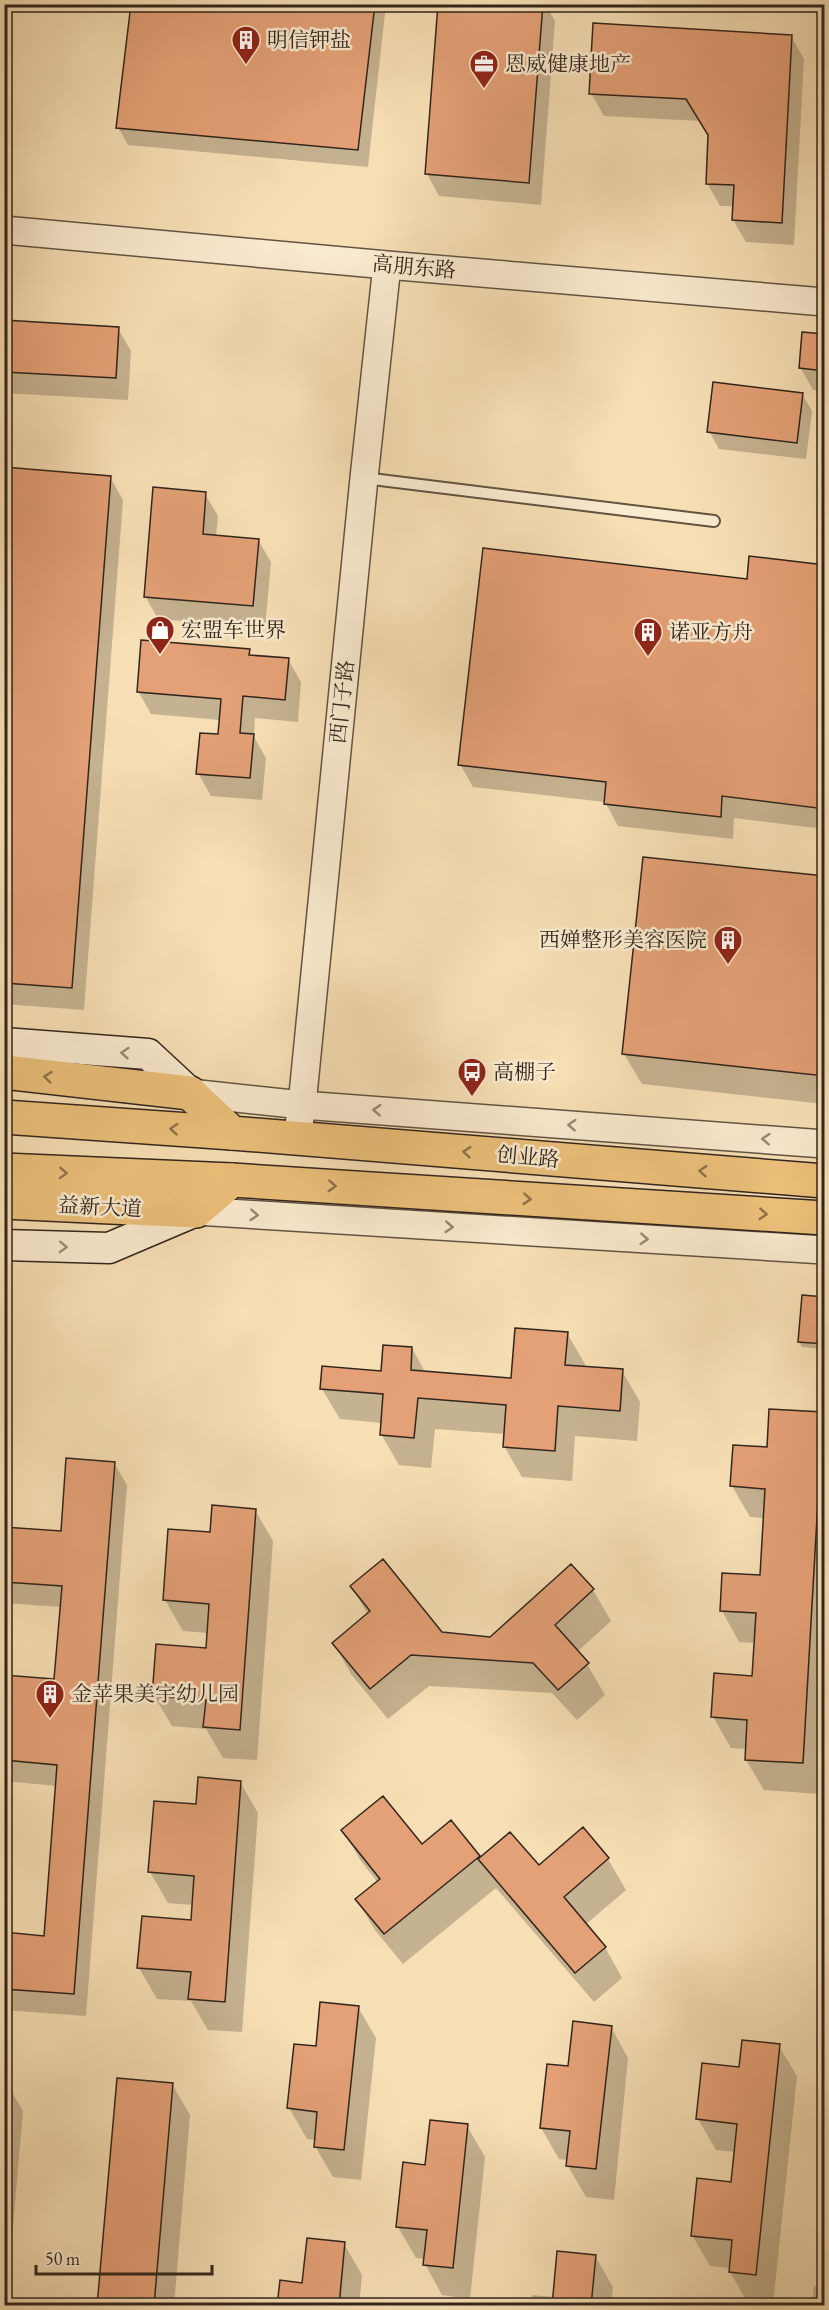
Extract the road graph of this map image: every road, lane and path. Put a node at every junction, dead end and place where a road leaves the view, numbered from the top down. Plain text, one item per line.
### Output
1 (4, 230) edge
2 (387, 265) junction
3 (825, 302) edge
4 (364, 478) junction
5 (714, 521) dead end
6 (4, 1043) edge
7 (4, 1072) edge
8 (190, 1093) junction
9 (302, 1105) junction
10 (4, 1117) edge
11 (232, 1133) junction
12 (297, 1138) junction
13 (825, 1144) edge
14 (4, 1170) edge
15 (232, 1180) junction
16 (825, 1181) edge
17 (4, 1202) edge
18 (196, 1211) junction
19 (825, 1218) edge
20 (4, 1245) edge
21 (825, 1250) edge

1 - 2 street, 高朋东路
2 - 3 street, 高朋东路
2 - 4 street, 西门子路
4 - 5 lane
4 - 9 street, 西门子路
8 -> 6 main road
8 -> 7 main road
8 - 9 street
8 - 11 main road
9 - 12 street, 西门子路
13 -> 9 street
11 -> 10 main road, 创业路
11 - 12 main road, 创业路
16 -> 12 main road, 创业路
14 -> 15 main road, 创业路
15 - 18 main road
15 -> 19 main road, 创业路
17 - 18 main road, 益新大道
20 -> 18 main road
18 -> 21 street

